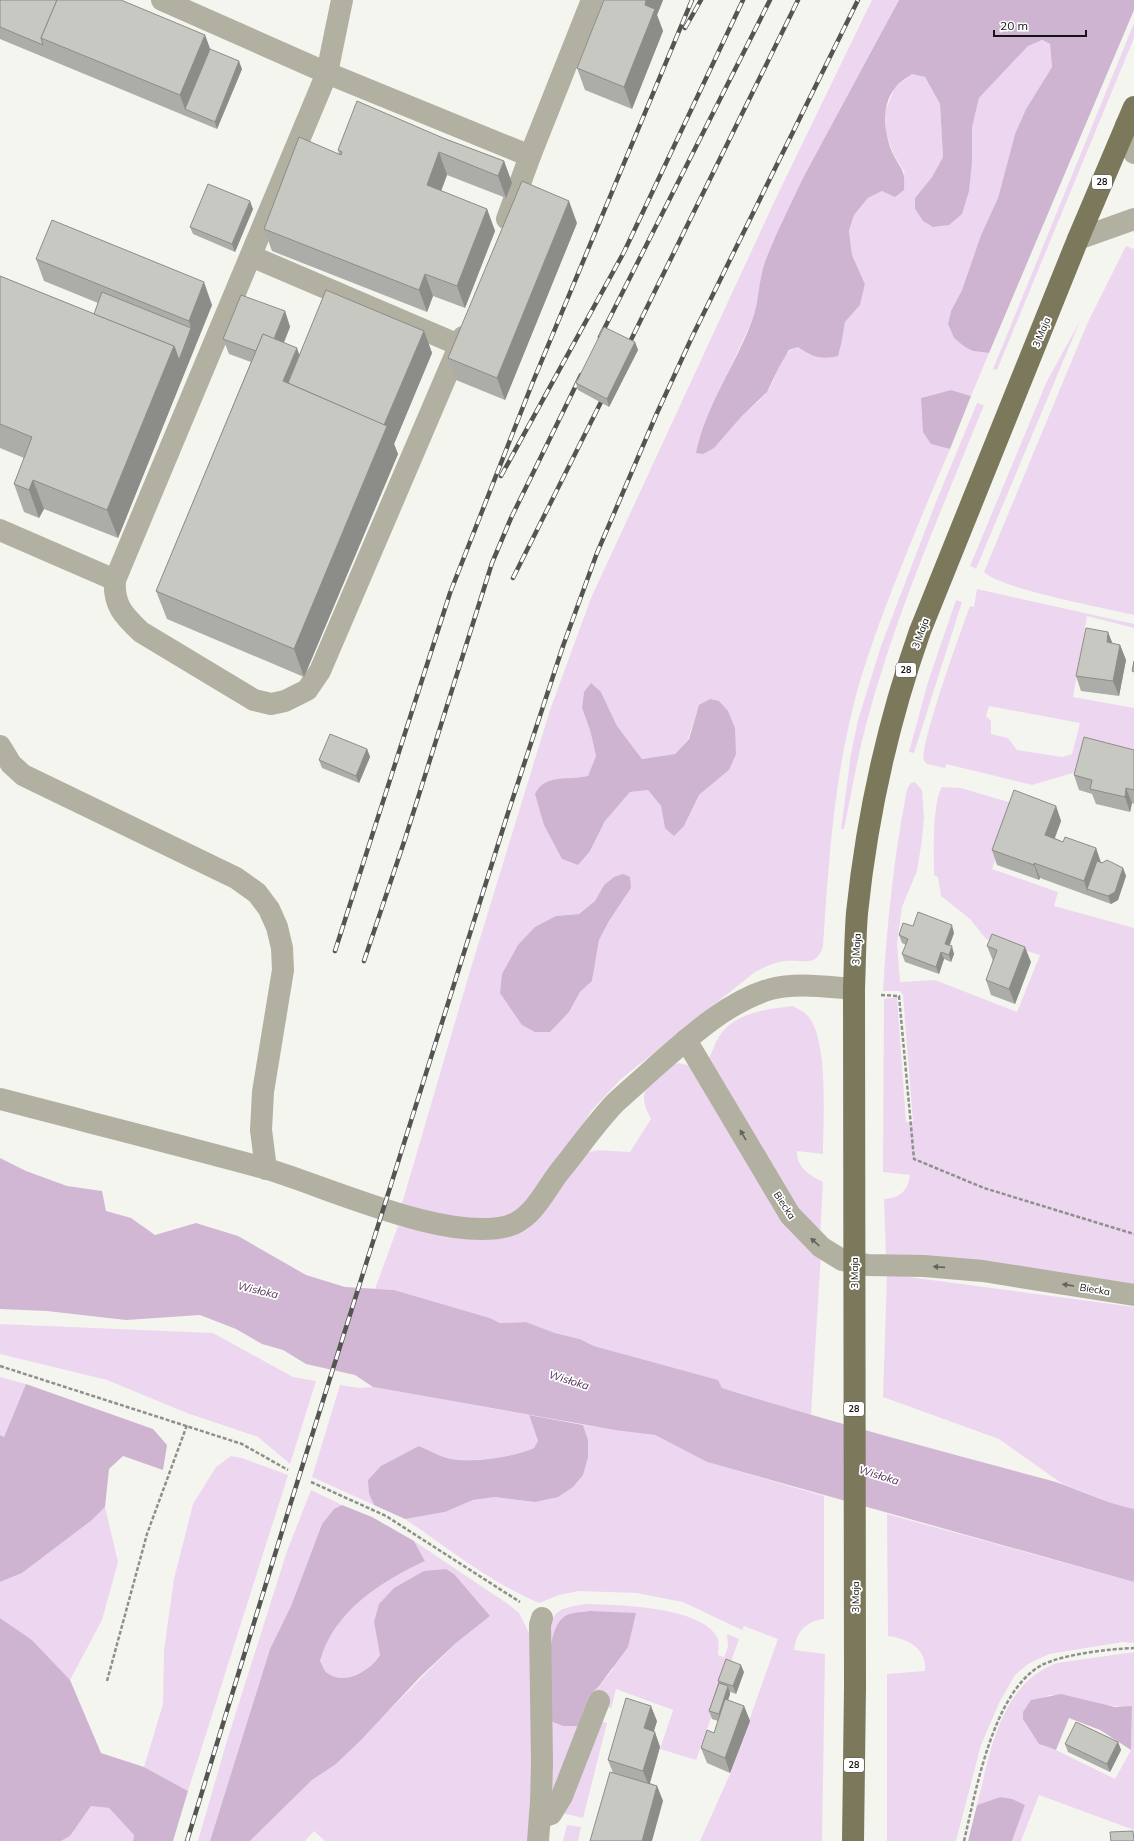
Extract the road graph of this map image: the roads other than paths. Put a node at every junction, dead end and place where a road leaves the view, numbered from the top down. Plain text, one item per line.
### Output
1 (162, 0) edge
2 (342, 0) edge
3 (592, 0) edge
4 (327, 73) junction
5 (1130, 116) edge
6 (1134, 153) edge
7 (530, 156) junction
8 (1134, 219) edge
9 (501, 236) edge
10 (1078, 239) junction
11 (251, 256) junction
12 (471, 316) edge
13 (459, 345) junction
14 (0, 530) edge
15 (116, 580) junction
16 (0, 746) edge
17 (854, 989) junction
18 (686, 1040) junction
19 (0, 1099) edge
20 (266, 1169) junction
21 (1134, 1295) edge
22 (542, 1618) road end
23 (599, 1701) dead end
24 (540, 1818) junction
25 (538, 1841) edge
26 (853, 1841) edge

1 - 4 street
2 - 4 street
3 - 7 street
4 - 7 street
4 - 11 street
5 - 6 street
5 - 10 main road, 3 Maja / 28
7 - 9 street
8 - 10 street
10 - 17 main road, 3 Maja / 28
11 - 13 street
11 - 15 street
12 - 13 street
13 - 15 street
14 - 15 street
16 - 20 street
17 - 18 street
17 - 26 main road, 3 Maja / 28
18 - 20 street
21 -> 18 street, Biecka
19 - 20 street
22 - 24 street
23 - 24 street
24 - 25 street

